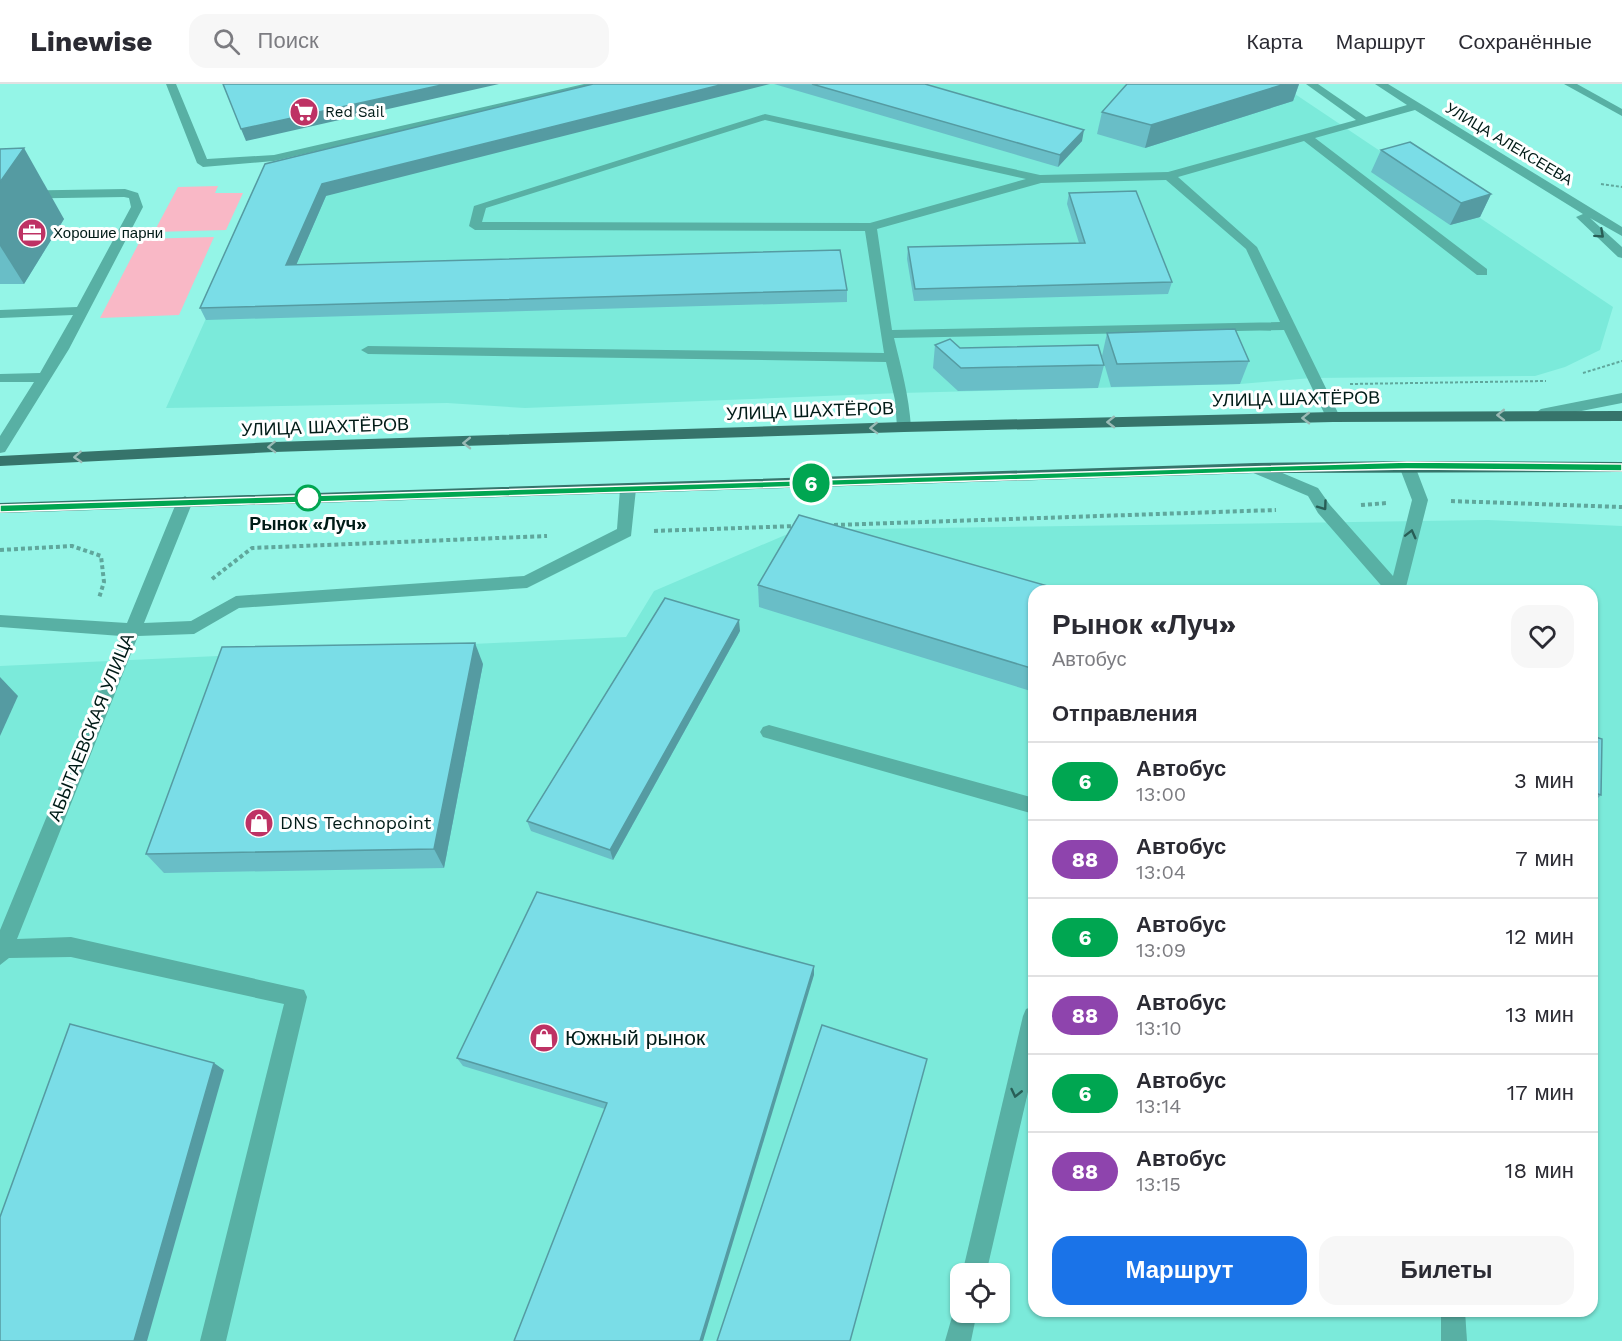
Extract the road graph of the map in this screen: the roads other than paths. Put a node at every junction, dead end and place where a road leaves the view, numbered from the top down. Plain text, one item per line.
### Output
1 (171, 84) edge
2 (598, 84) edge
3 (1311, 84) edge
4 (1380, 84) edge
5 (1569, 84) edge
6 (1416, 106) junction
7 (1622, 113) edge
8 (1364, 120) junction
9 (1306, 137) junction
10 (1169, 176) junction
11 (1040, 179) junction
12 (1547, 186) junction
13 (0, 195) edge
14 (1622, 223) edge
15 (871, 227) junction
16 (1622, 232) edge
17 (1622, 254) edge
18 (1482, 272) dead end
19 (83, 311) junction
20 (0, 314) edge
21 (1290, 326) junction
22 (886, 334) junction
23 (368, 350) dead end
24 (894, 358) junction
25 (45, 376) junction
26 (0, 378) edge
27 (1622, 398) edge
28 (1541, 414) junction
29 (1622, 416) edge
30 (1332, 417) junction
31 (904, 427) junction
32 (0, 448) edge
33 (0, 461) edge
34 (1407, 466) junction
35 (1622, 467) edge
36 (1256, 468) junction
37 (628, 489) junction
38 (185, 501) junction
39 (0, 508) edge
40 (1391, 585) edge
41 (1398, 585) edge
42 (0, 621) edge
43 (130, 630) junction
44 (769, 732) dead end
45 (1028, 804) edge
46 (1, 952) edge
47 (1028, 1042) edge
48 (977, 1263) edge
49 (1453, 1317) edge
50 (962, 1323) edge
51 (213, 1341) edge
52 (958, 1341) edge
53 (1454, 1341) edge

1 - 2 street
3 - 8 street
4 - 6 street, УЛИЦА АЛЕКСЕЕВА
5 - 7 street
6 - 8 street
6 - 12 street, УЛИЦА АЛЕКСЕЕВА
8 - 9 street
9 - 10 street
9 - 18 street
10 - 11 street
10 - 21 street
11 - 15 street
11 - 15 street
12 - 14 street
12 - 16 street, УЛИЦА АЛЕКСЕЕВА
12 -> 17 street
13 - 19 street
15 - 22 street
19 - 20 street
19 - 25 street
21 - 22 street
21 - 30 street
22 - 24 street
23 - 24 street
24 - 31 street
25 - 26 street
25 - 32 street
27 - 28 street
28 - 29 main road, УЛИЦА ШАХТЁРОВ
28 -> 30 main road, УЛИЦА ШАХТЁРОВ
30 -> 31 main road, УЛИЦА ШАХТЁРОВ
31 -> 33 main road, УЛИЦА ШАХТЁРОВ
34 - 35 main road
34 - 36 main road
41 -> 34 street
36 - 37 main road
36 -> 40 street
37 - 38 main road
37 - 43 street
38 - 39 main road
38 - 43 street, АБЫТАЕВСКАЯ УЛИЦА
42 - 43 street
43 - 46 street, АБЫТАЕВСКАЯ УЛИЦА
44 - 45 street
46 - 51 street
47 -> 48 street
49 - 53 street
50 - 52 street

